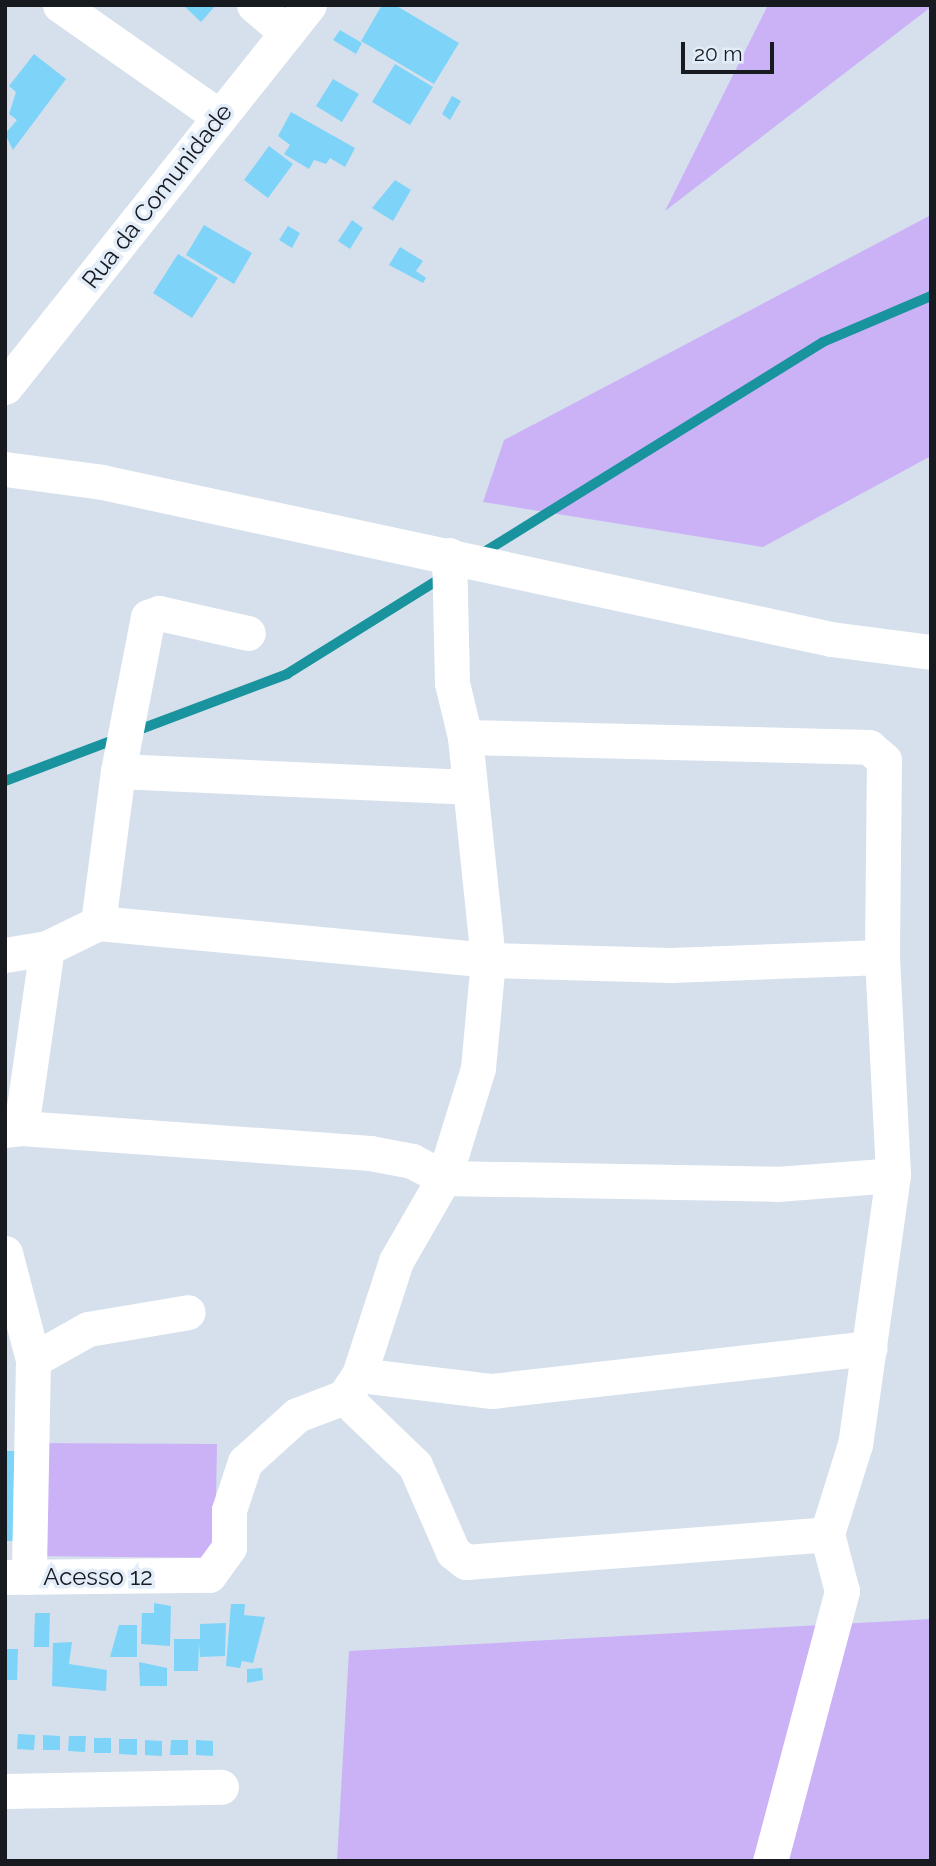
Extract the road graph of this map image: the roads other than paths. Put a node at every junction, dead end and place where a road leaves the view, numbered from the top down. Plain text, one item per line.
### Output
1 (60, 5) edge
2 (254, 5) edge
3 (309, 5) edge
4 (287, 33) junction
5 (220, 117) junction
6 (5, 387) edge
7 (5, 469) edge
8 (449, 555) junction
9 (248, 633) dead end
10 (931, 652) edge
11 (465, 737) junction
12 (118, 771) junction
13 (468, 787) junction
14 (98, 923) junction
15 (47, 948) junction
16 (5, 955) edge
17 (882, 957) junction
18 (488, 960) junction
19 (13, 1129) edge
20 (893, 1175) junction
21 (444, 1178) junction
22 (5, 1253) edge
23 (188, 1312) dead end
24 (870, 1348) junction
25 (33, 1360) junction
26 (351, 1386) junction
27 (827, 1534) junction
28 (17, 1577) edge
29 (221, 1787) dead end
30 (5, 1791) edge
31 (770, 1861) edge

1 - 5 street
2 - 4 street
3 - 4 street, Rua da Comunidade
4 - 5 street, Rua da Comunidade
5 - 6 street, Rua da Comunidade
7 - 8 street
8 - 10 street
8 - 11 street
9 - 12 street
11 - 13 street
11 - 17 street
12 - 13 street
12 - 14 street
13 - 18 street
14 - 15 street
14 - 18 street
15 - 16 street
15 - 19 street
17 - 18 street
17 - 20 street
18 - 21 street
19 - 21 street
20 - 21 street
20 - 24 street
21 - 26 street
22 - 25 street
23 - 25 street
24 - 26 street
24 - 27 street
25 - 28 street
26 - 27 street
26 - 28 street, Acesso 12
27 - 31 street
29 - 30 street

